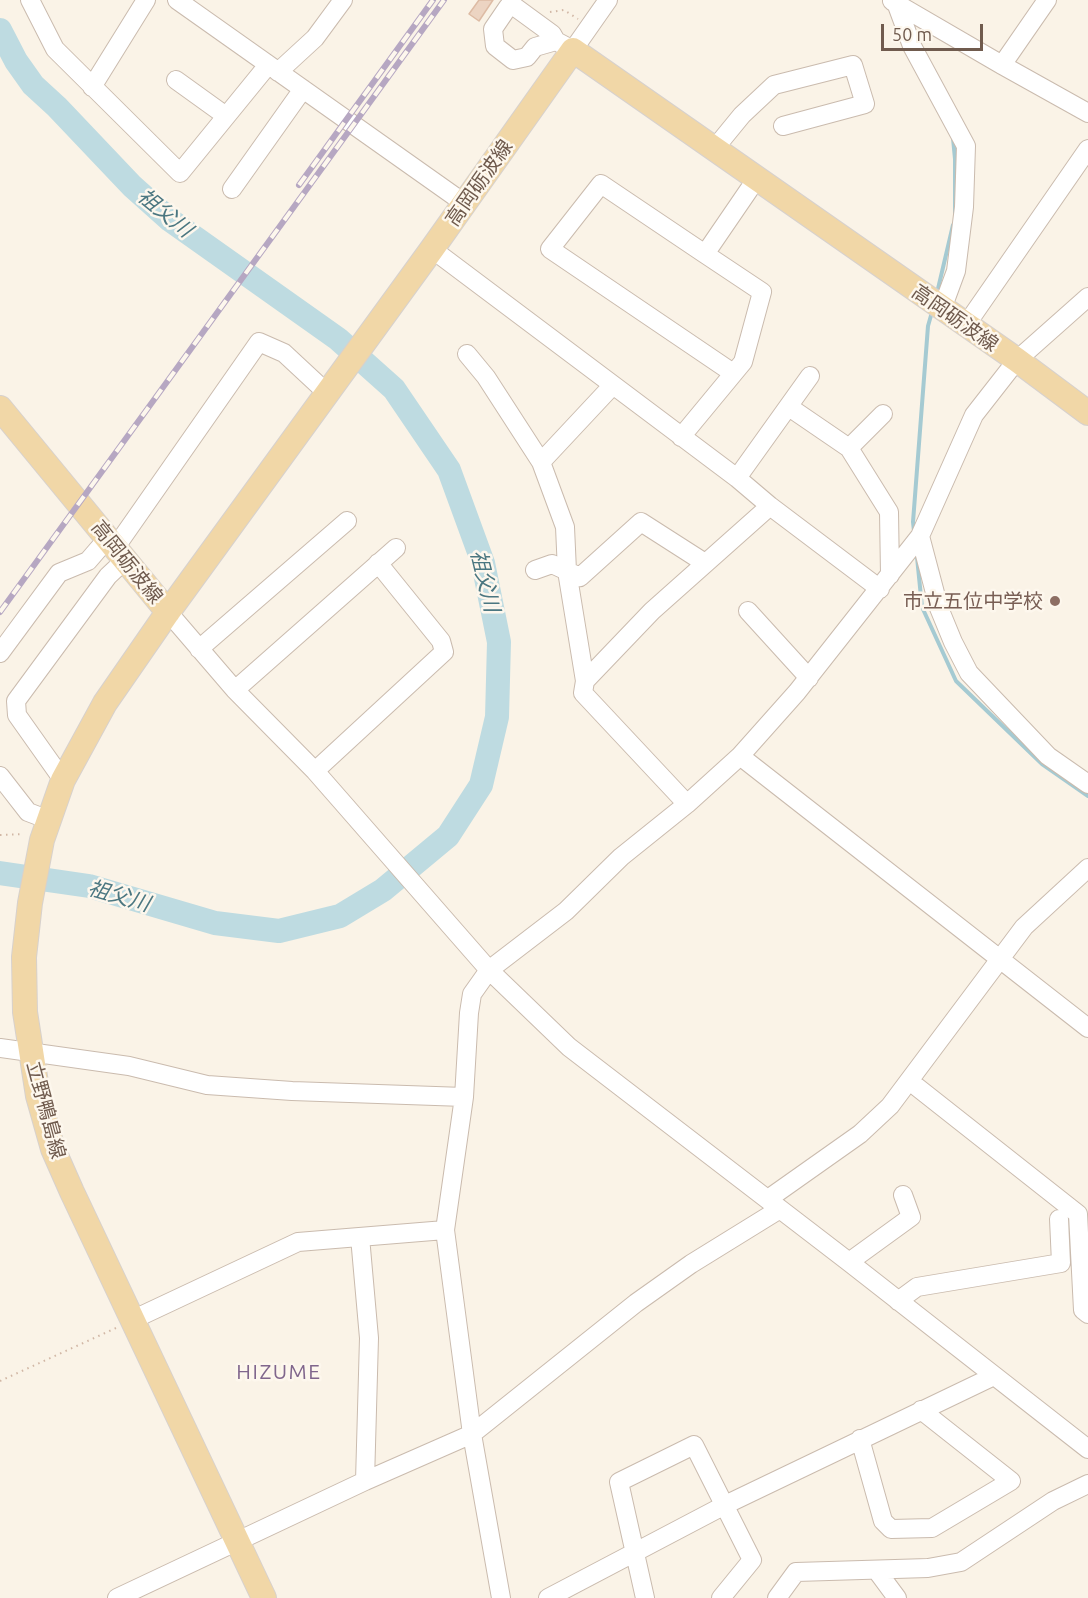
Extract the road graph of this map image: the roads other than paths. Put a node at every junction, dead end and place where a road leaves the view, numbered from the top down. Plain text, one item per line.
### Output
1 (30, 0) edge
2 (146, 0) edge
3 (177, 0) edge
4 (343, 0) edge
5 (608, 0) edge
6 (1047, 0) edge
7 (897, 1) edge
8 (526, 6) edge
9 (565, 45) junction
10 (1002, 65) junction
11 (273, 68) junction
12 (176, 80) dead end
13 (92, 87) junction
14 (303, 89) junction
15 (1088, 113) edge
16 (226, 116) junction
17 (783, 126) dead end
18 (715, 148) junction
19 (1088, 149) edge
20 (758, 178) junction
21 (232, 189) dead end
22 (464, 203) junction
23 (432, 249) junction
24 (705, 254) junction
25 (1088, 297) edge
26 (942, 309) junction
27 (966, 325) junction
28 (467, 354) dead end
29 (1017, 360) junction
30 (733, 373) junction
31 (810, 376) dead end
32 (332, 385) junction
33 (613, 385) junction
34 (789, 407) junction
35 (0, 408) edge
36 (1088, 413) edge
37 (883, 414) dead end
38 (681, 436) junction
39 (849, 448) junction
40 (541, 462) junction
41 (737, 478) junction
42 (770, 506) junction
43 (347, 521) dead end
44 (920, 536) junction
45 (396, 548) dead end
46 (116, 549) junction
47 (378, 563) junction
48 (705, 563) junction
49 (535, 570) dead end
50 (567, 571) junction
51 (885, 582) junction
52 (748, 611) dead end
53 (168, 612) junction
54 (199, 649) junction
55 (0, 653) edge
56 (809, 678) junction
57 (585, 681) junction
58 (236, 690) junction
59 (740, 756) junction
60 (315, 771) junction
61 (0, 776) edge
62 (63, 780) junction
63 (1088, 784) edge
64 (687, 804) junction
65 (45, 832) junction
66 (1088, 868) edge
67 (999, 959) junction
68 (489, 970) junction
69 (1088, 1028) edge
70 (0, 1048) edge
71 (30, 1051) junction
72 (917, 1087) dead end
73 (464, 1097) junction
74 (903, 1195) dead end
75 (774, 1204) junction
76 (1059, 1219) dead end
77 (445, 1230) junction
78 (360, 1237) junction
79 (849, 1262) junction
80 (898, 1301) junction
81 (1088, 1314) edge
82 (132, 1320) junction
83 (994, 1376) junction
84 (921, 1410) junction
85 (472, 1434) junction
86 (860, 1439) junction
87 (1088, 1449) edge
88 (365, 1481) junction
89 (1088, 1484) edge
90 (725, 1505) junction
91 (237, 1541) junction
92 (634, 1553) junction
93 (878, 1571) junction
94 (555, 1596) edge
95 (117, 1598) edge
96 (264, 1598) edge
97 (501, 1598) edge
98 (645, 1598) edge
99 (721, 1598) edge
100 (777, 1598) edge
101 (897, 1598) edge

1 - 13 street
2 - 13 street
3 - 11 street
4 - 11 street
5 - 9 street
6 - 10 street
7 - 10 street
7 - 26 street
8 - 9 street
8 - 9 street
9 - 18 main road, 高岡砺波線
9 - 22 main road, 高岡砺波線
10 - 15 street
11 - 14 street
11 - 16 street
12 - 16 street
13 - 16 street
14 - 21 street
14 - 22 street
17 - 18 street
18 - 20 main road, 高岡砺波線
19 - 27 street
20 - 24 street
20 - 26 main road, 高岡砺波線
22 - 23 main road, 高岡砺波線
23 - 32 main road, 高岡砺波線
23 - 33 street
24 - 30 street
24 - 30 street
25 - 29 street
26 - 27 main road, 高岡砺波線
27 - 29 main road, 高岡砺波線
28 - 40 street
29 - 36 main road, 高岡砺波線
29 - 44 street
30 - 38 street
31 - 34 street
32 - 46 street
32 - 53 main road, 高岡砺波線
33 - 38 street
33 - 40 street
34 - 39 street
34 - 41 street
35 - 46 main road, 高岡砺波線
37 - 39 street
38 - 41 street
39 - 51 street
40 - 50 street
41 - 42 street
42 - 48 street
42 - 51 street
43 - 54 street
44 - 51 street
44 - 63 street
45 - 47 street
46 - 53 main road, 高岡砺波線
46 - 55 street
46 - 62 street
47 - 58 street
47 - 60 street
48 - 50 street
48 - 57 street
49 - 50 street
50 - 57 street
51 - 56 street
52 - 56 street
53 - 54 street
53 - 62 main road, 立野鴨島線
54 - 58 street
56 - 59 street
57 - 64 street
58 - 60 street
59 - 64 street
59 - 67 street
60 - 68 street
61 - 65 street
62 - 65 main road, 立野鴨島線
64 - 68 street
65 - 71 main road, 立野鴨島線
66 - 67 street
67 - 69 street
67 - 75 street
68 - 73 street
68 - 75 street
70 - 71 street
71 - 73 street
71 - 82 main road, 立野鴨島線
72 - 81 street
73 - 77 street
74 - 79 street
75 - 79 street
75 - 85 street
76 - 80 street
77 - 78 street
77 - 85 street
78 - 82 street
78 - 88 street
79 - 80 street
80 - 83 street
82 - 91 main road, 立野鴨島線
83 - 84 street
83 - 87 street
84 - 86 street
84 - 86 street
85 - 88 street
85 - 97 street
86 - 90 street
88 - 91 street
89 - 93 street
90 - 92 street
90 - 92 street
90 - 99 street
91 - 95 street
91 - 96 main road, 立野鴨島線
92 - 94 street
92 - 98 street
93 - 100 street
93 - 101 street

